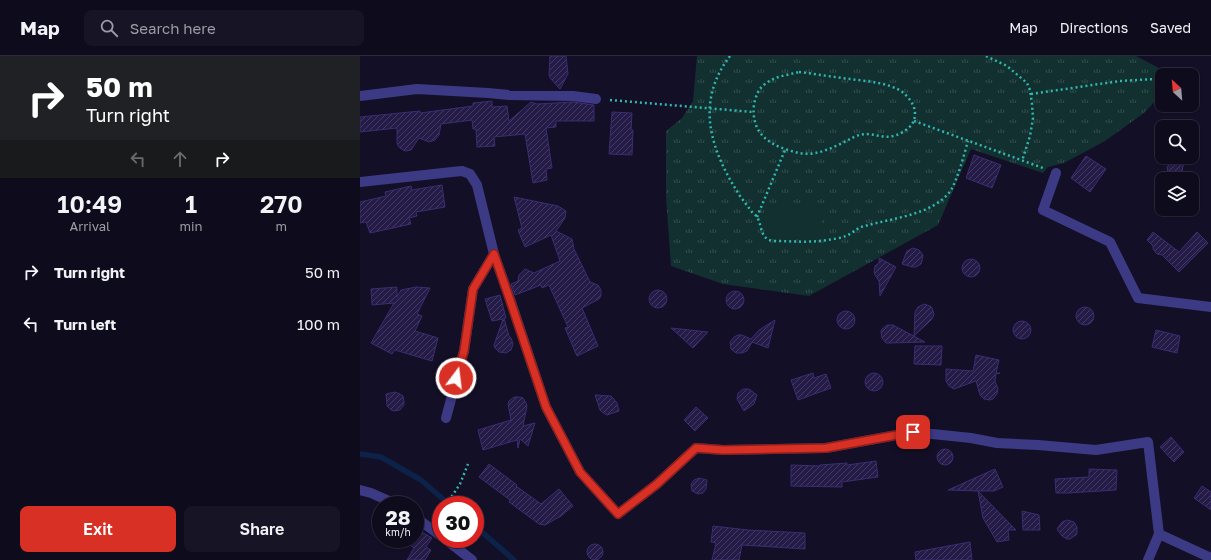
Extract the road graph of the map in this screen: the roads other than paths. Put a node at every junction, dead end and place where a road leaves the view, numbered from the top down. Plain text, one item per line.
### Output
1 (360, 96) edge
2 (596, 99) road end
3 (1056, 173) road end
4 (360, 182) edge
5 (494, 254) junction
6 (1211, 306) edge
7 (446, 418) dead end
8 (360, 490) edge
9 (378, 496) edge
10 (424, 523) edge
11 (432, 529) edge
12 (1159, 534) junction
13 (457, 548) edge
14 (1211, 558) edge
15 (472, 560) edge
16 (1148, 560) edge

1 - 2 street
3 - 6 street
4 - 5 street
5 - 7 street
5 - 12 street
8 - 9 street
10 - 11 street
12 - 14 street
12 - 16 street
13 - 15 street

